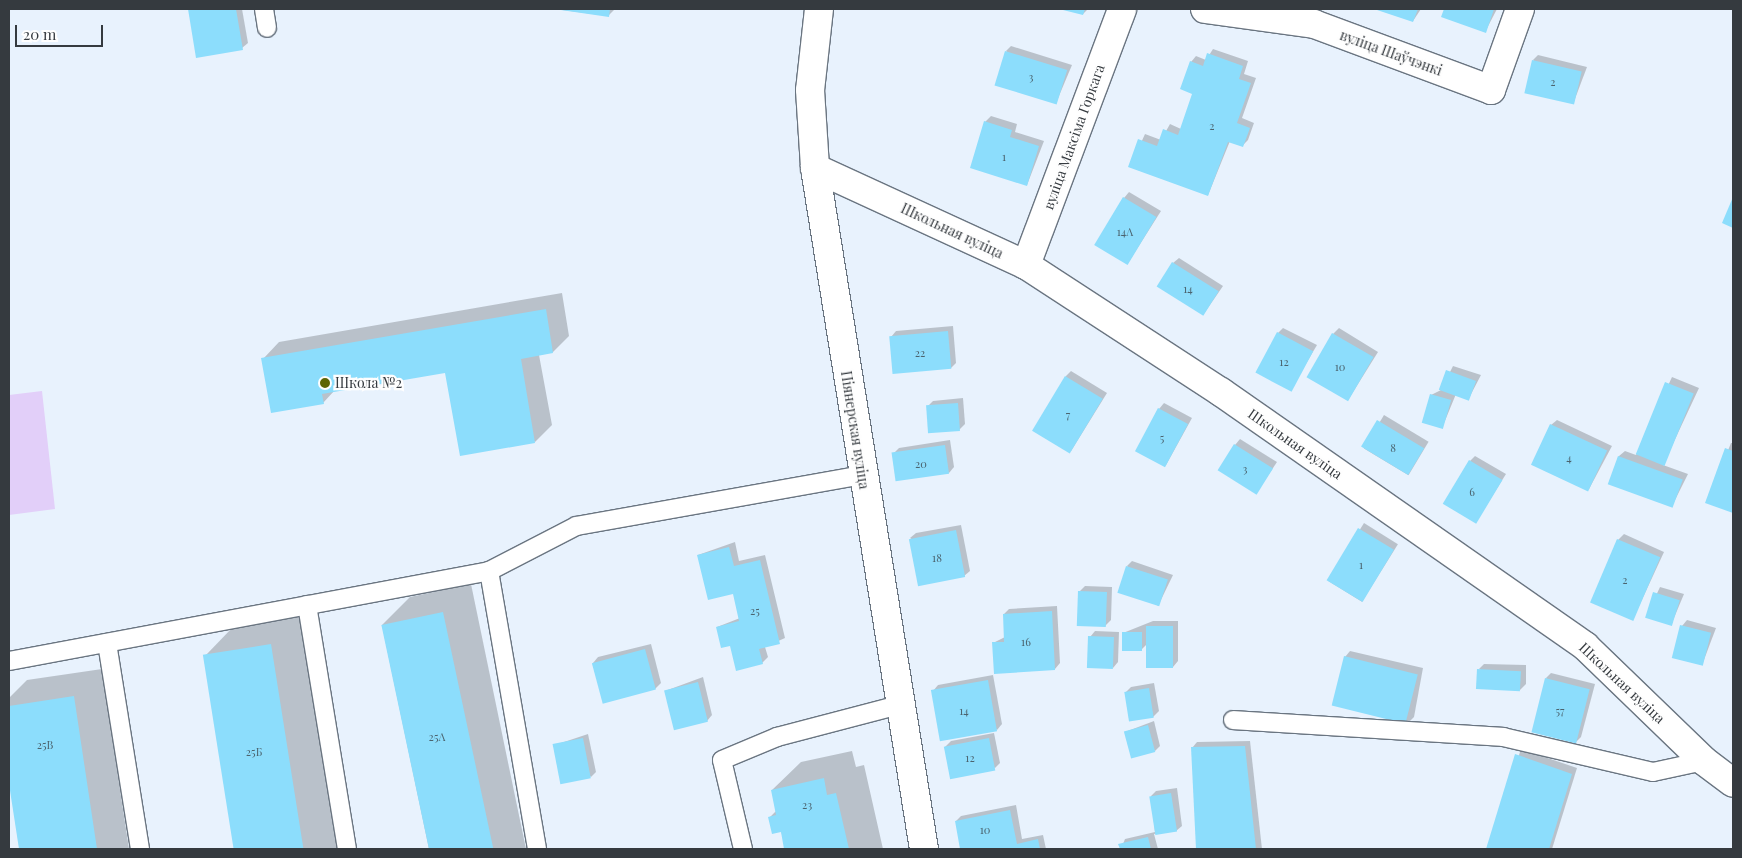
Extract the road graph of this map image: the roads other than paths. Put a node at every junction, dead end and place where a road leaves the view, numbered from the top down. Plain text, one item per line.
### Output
1 (264, 9) edge
2 (819, 9) edge
3 (1122, 9) edge
4 (1205, 9) edge
5 (1520, 9) edge
6 (267, 28) dead end
7 (815, 168) junction
8 (1026, 265) junction
9 (862, 475) junction
10 (489, 571) junction
11 (307, 605) junction
12 (106, 643) junction
13 (9, 661) edge
14 (899, 705) junction
15 (1233, 720) dead end
16 (1704, 761) junction
17 (1733, 783) edge
18 (140, 849) edge
19 (347, 849) edge
20 (537, 849) edge
21 (743, 849) edge
22 (924, 849) edge

1 - 6 lane
2 - 7 street, Піянерская вуліца
3 - 8 street, вуліца Максіма Горкага
4 - 5 street, вуліца Шаўчэнкі
7 - 8 street, Школьная вуліца
7 - 9 street, Піянерская вуліца
8 - 16 street, Школьная вуліца
9 - 10 lane
9 - 14 street, Піянерская вуліца
10 - 11 lane
10 - 20 lane
11 - 12 lane
11 - 19 lane
12 - 13 lane
12 - 18 lane
14 - 21 lane
14 - 22 street, Піянерская вуліца
15 - 16 lane
16 - 17 street, Школьная вуліца

